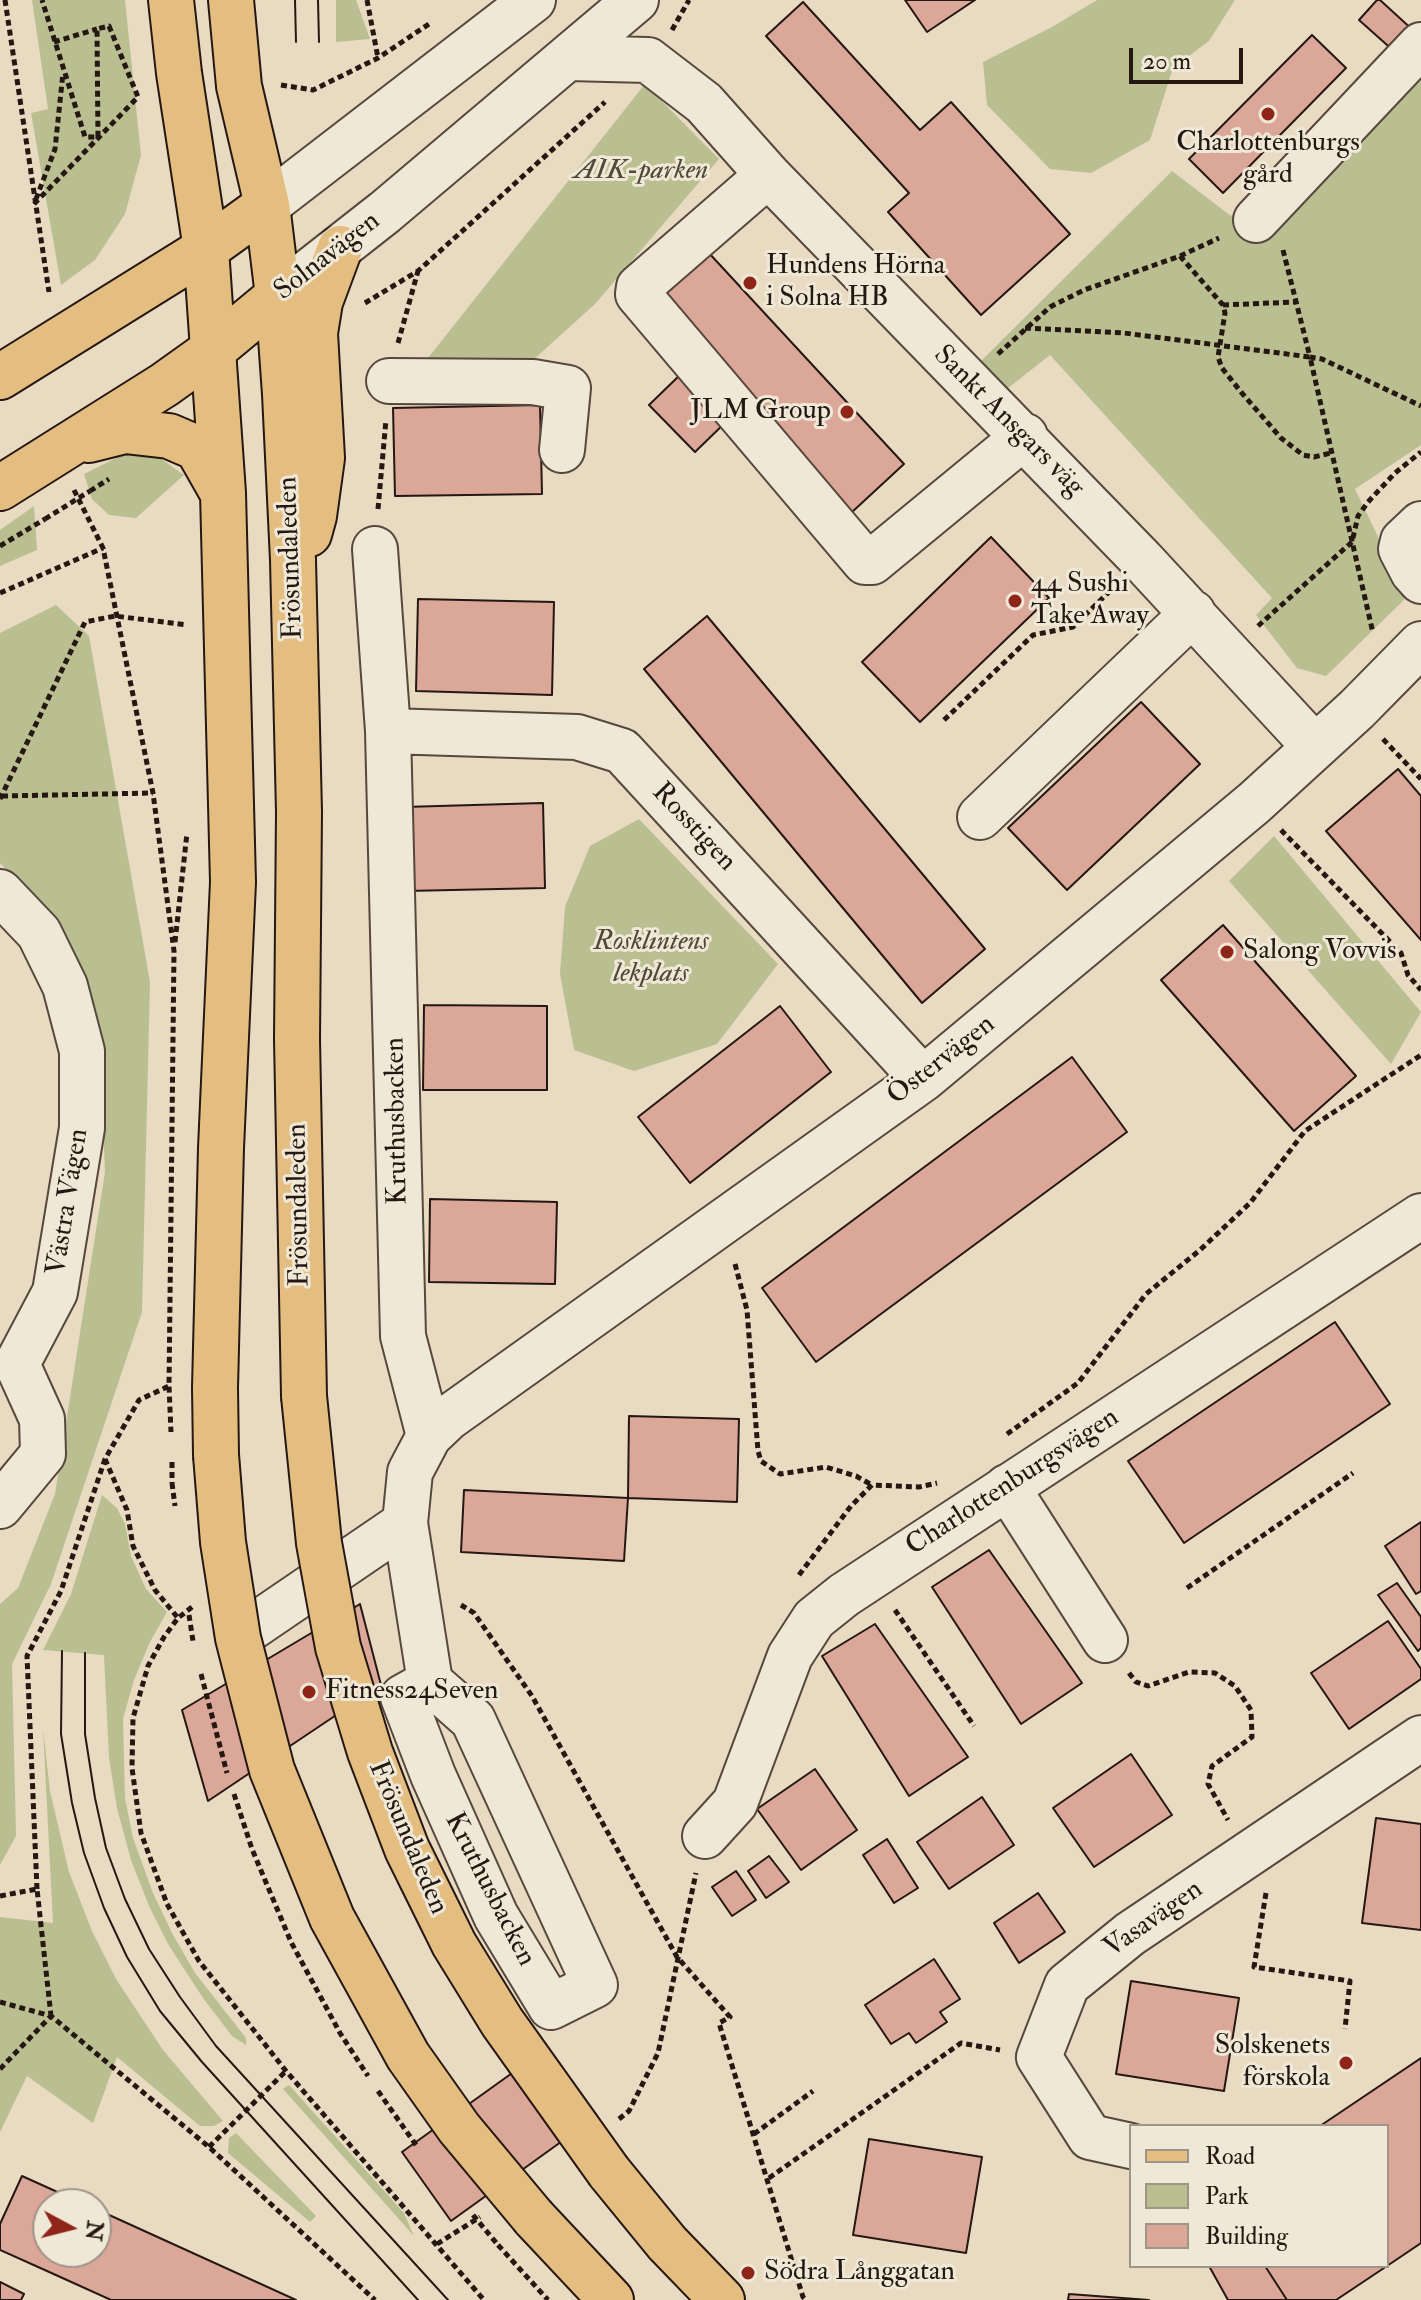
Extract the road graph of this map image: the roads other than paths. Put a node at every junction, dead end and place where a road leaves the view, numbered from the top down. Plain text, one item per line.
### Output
1 (171, 0) edge
2 (231, 0) edge
3 (533, 0) edge
4 (636, 0) edge
5 (1421, 45) edge
6 (568, 58) junction
7 (768, 175) junction
8 (267, 205) junction
9 (1256, 220) road end
10 (340, 248) junction
11 (206, 249) junction
12 (278, 296) junction
13 (213, 350) junction
14 (0, 377) edge
15 (389, 381) dead end
16 (1025, 436) junction
17 (67, 446) junction
18 (562, 450) dead end
19 (0, 488) edge
20 (223, 493) junction
21 (1421, 524) edge
22 (375, 549) dead end
23 (1421, 581) edge
24 (293, 586) junction
25 (1193, 613) junction
26 (1421, 644) edge
27 (388, 731) junction
28 (1315, 747) junction
29 (980, 817) dead end
30 (0, 892) edge
31 (923, 1079) junction
32 (1421, 1216) edge
33 (429, 1436) junction
34 (1007, 1487) junction
35 (0, 1506) edge
36 (405, 1523) junction
37 (248, 1630) dead end
38 (1105, 1640) road end
39 (430, 1682) junction
40 (1421, 1738) edge
41 (705, 1836) road end
42 (1129, 2146) edge
43 (611, 2300) edge
44 (722, 2300) edge

1 - 11 main road
2 - 8 main road, Frösundaleden
3 - 8 street
4 - 6 street, Solnavägen
5 - 9 street
6 - 7 street, Sankt Ansgars väg
6 - 10 street, Solnavägen
7 - 16 street, Sankt Ansgars väg
7 - 16 street
8 - 11 main road
8 - 12 main road, Frösundaleden
10 - 12 street, Solnavägen
10 - 24 main road
11 - 13 main road
11 - 14 main road
12 - 13 main road, Solnavägen
12 - 24 main road, Frösundaleden
13 - 17 main road, Solnavägen
13 - 20 main road
15 - 18 street
16 - 25 street, Sankt Ansgars väg
17 - 19 main road, Solnavägen
17 - 20 main road
20 - 43 main road, bridge
21 - 23 street
22 - 27 street, Kruthusbacken
24 - 44 main road, Frösundaleden, bridge
25 - 28 street, Sankt Ansgars väg
25 - 29 street
26 - 28 street, Östervägen
27 - 31 street, Rosstigen
27 - 33 street, Kruthusbacken
28 - 31 street, Östervägen
30 - 35 street, Västra Vägen
31 - 33 street, Östervägen
32 - 34 street, Charlottenburgsvägen
33 - 36 street
34 - 38 street
34 - 41 street, Charlottenburgsvägen
36 - 37 street
36 - 39 street
39 - 39 street, Kruthusbacken
40 - 42 street, Vasavägen

